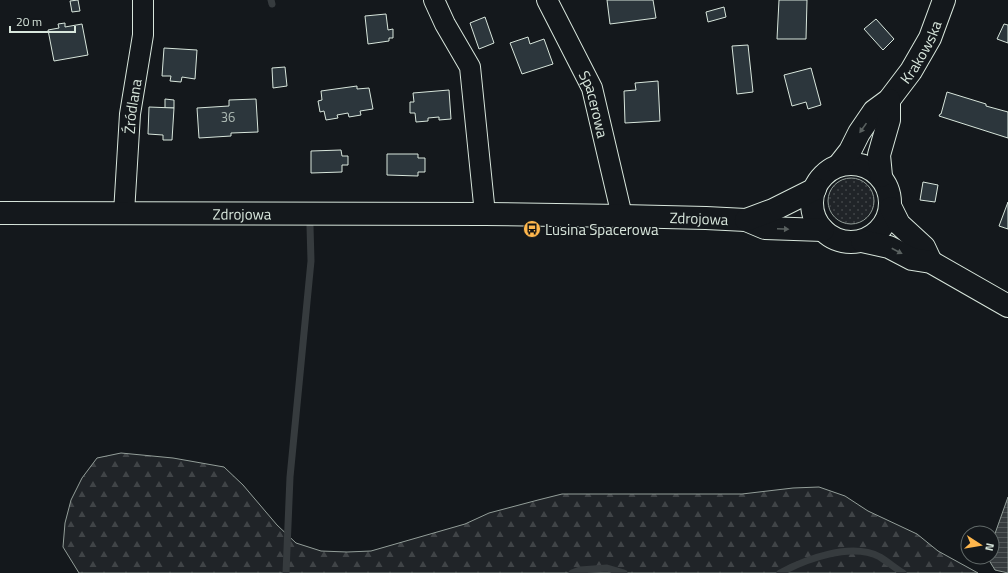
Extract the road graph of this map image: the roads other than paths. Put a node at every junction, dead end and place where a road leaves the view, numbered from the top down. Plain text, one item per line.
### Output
1 (143, 0) edge
2 (434, 0) edge
3 (547, 0) edge
4 (944, 0) edge
5 (889, 100) junction
6 (839, 165) junction
7 (881, 176) junction
8 (815, 189) junction
9 (890, 208) junction
10 (0, 212) edge
11 (124, 213) junction
12 (485, 214) junction
13 (622, 216) junction
14 (746, 220) junction
15 (823, 230) junction
16 (862, 241) junction
17 (931, 262) junction
18 (1008, 306) edge

1 - 11 street, Źródlana
2 - 12 street
3 - 13 street, Spacerowa
4 - 5 street, Krakowska
5 -> 6 street, Krakowska
5 - 7 street, Krakowska
6 - 7 street
6 - 8 street
7 - 9 street
8 - 14 street, Zdrojowa
8 - 15 street
9 - 16 street
9 - 17 street
10 - 11 street, Zdrojowa
11 - 12 street, Zdrojowa
12 - 13 street, Zdrojowa
13 - 14 street, Zdrojowa
14 -> 15 street, Zdrojowa
15 - 16 street
16 -> 17 street
17 - 18 street

